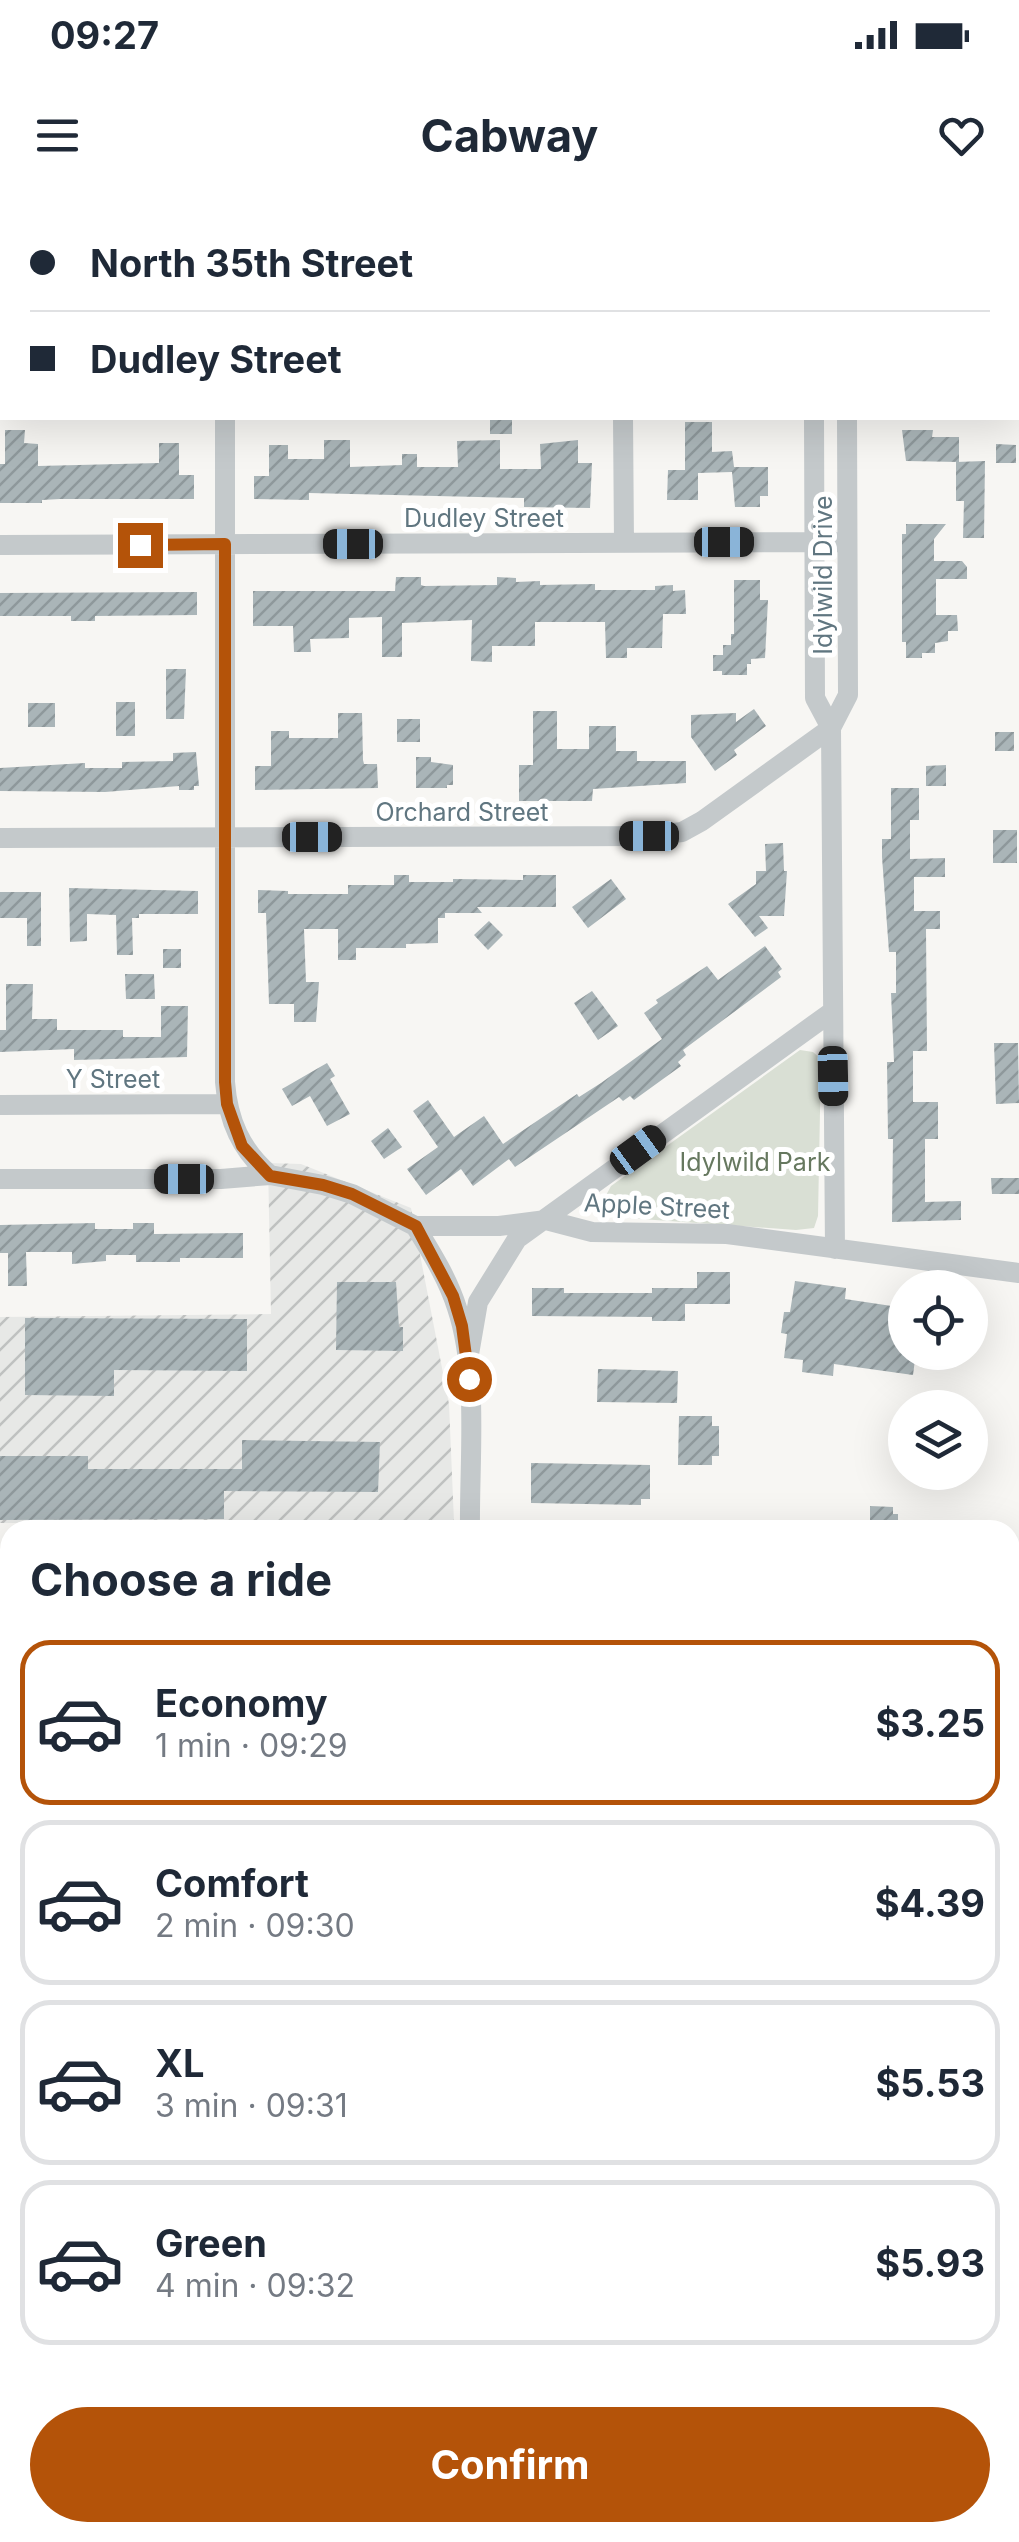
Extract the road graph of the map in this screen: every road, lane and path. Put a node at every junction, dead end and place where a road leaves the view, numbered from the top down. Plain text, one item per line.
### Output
1 (225, 420) edge
2 (623, 420) edge
3 (814, 420) edge
4 (848, 420) edge
5 (814, 542) junction
6 (848, 542) junction
7 (624, 543) junction
8 (225, 544) junction
9 (0, 545) edge
10 (831, 728) junction
11 (0, 838) edge
12 (225, 838) junction
13 (832, 1011) junction
14 (227, 1104) junction
15 (0, 1105) edge
16 (270, 1176) junction
17 (0, 1179) edge
18 (546, 1220) junction
19 (416, 1226) junction
20 (835, 1249) junction
21 (1019, 1272) edge
22 (468, 1360) junction
23 (470, 1520) edge

1 - 8 street
2 - 7 street
3 - 5 street, Idylwild Drive
4 - 6 street, Idylwild Drive
5 - 6 street, Dudley Street
5 - 7 street, Dudley Street
5 - 10 street, Idylwild Drive
6 - 10 street, Idylwild Drive
7 - 8 street, Dudley Street
8 - 9 street, Dudley Street
8 - 12 street
10 - 12 street, Orchard Street
10 - 13 street, Idylwild Drive
11 - 12 street, Orchard Street
12 - 14 street
13 - 18 street
13 - 20 street, Idylwild Drive
14 - 15 street, Y Street
14 - 16 street
16 - 17 street, Apple Street
16 - 19 street, Apple Street
18 - 19 street, Apple Street
18 - 20 street, Apple Street
18 - 22 street
19 - 22 street
20 - 21 street, Apple Street
22 - 23 street

